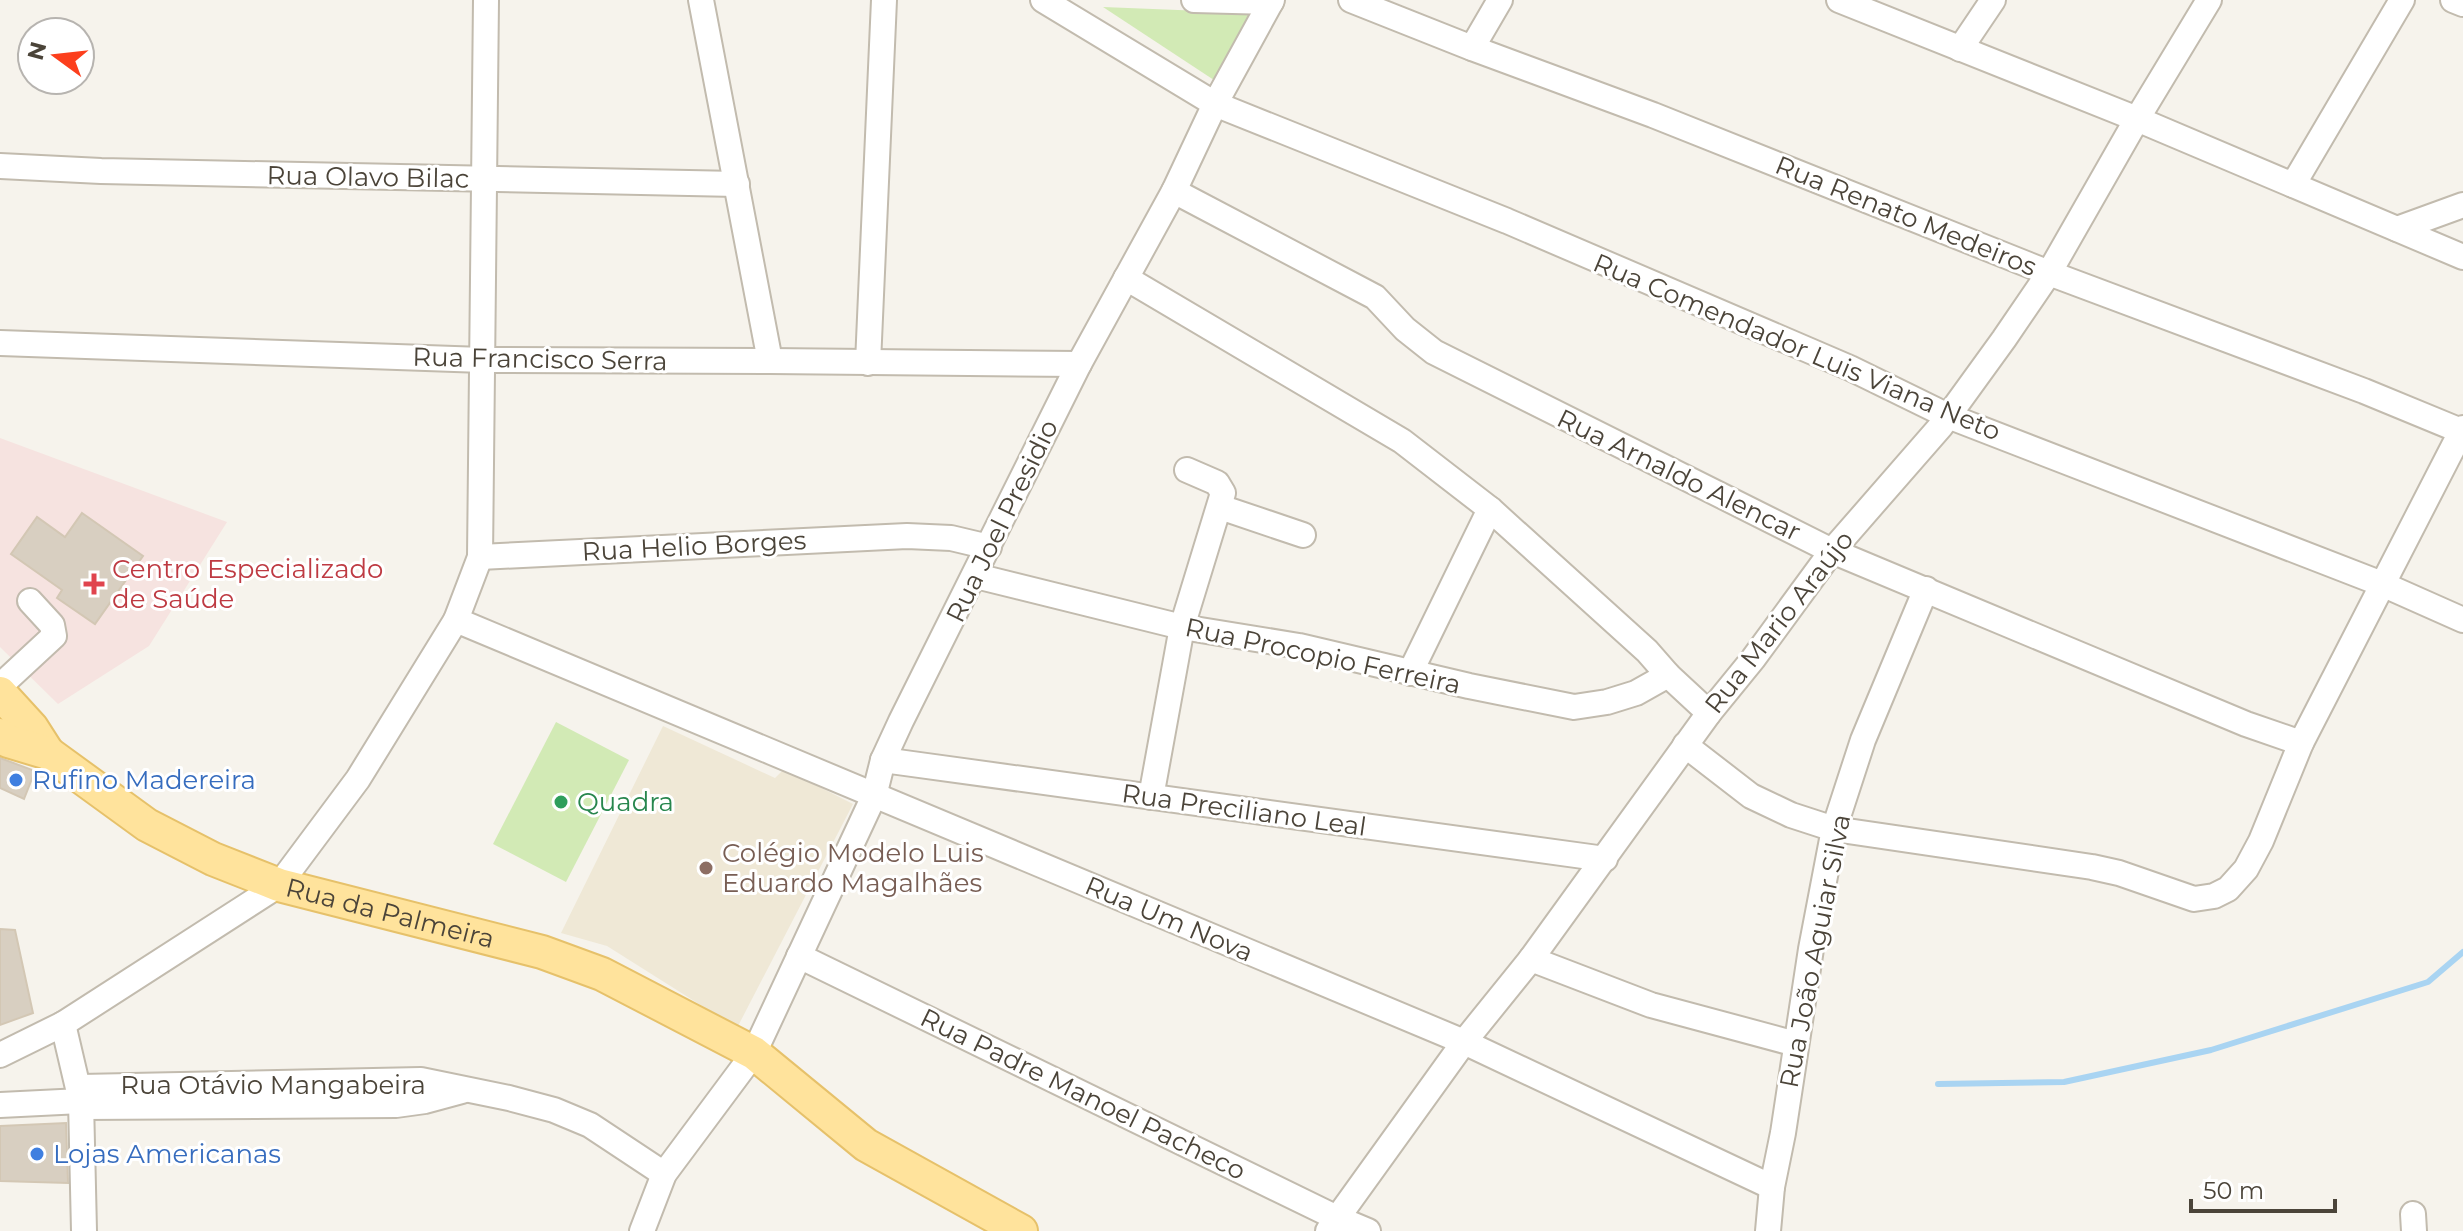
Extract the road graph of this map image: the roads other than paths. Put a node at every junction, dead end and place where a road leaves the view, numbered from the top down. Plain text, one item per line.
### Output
1 (486, 0) edge
2 (701, 0) edge
3 (884, 0) edge
4 (1043, 0) edge
5 (1194, 0) edge
6 (1351, 0) edge
7 (1500, 0) edge
8 (1839, 0) edge
9 (1993, 0) edge
10 (2209, 0) edge
11 (2402, 0) edge
12 (2453, 0) edge
13 (1271, 1) edge
14 (2463, 4) edge
15 (1472, 48) junction
16 (1960, 49) junction
17 (1215, 104) junction
18 (2137, 119) junction
19 (0, 166) edge
20 (485, 179) junction
21 (737, 184) junction
22 (2293, 185) junction
23 (1174, 191) junction
24 (2463, 205) edge
25 (2397, 229) junction
26 (2463, 257) edge
27 (2049, 273) junction
28 (1126, 278) junction
29 (0, 343) edge
30 (483, 360) junction
31 (770, 361) junction
32 (868, 363) junction
33 (1079, 364) junction
34 (1948, 416) junction
35 (2462, 429) edge
36 (1187, 470) dead end
37 (1220, 507) junction
38 (1490, 509) junction
39 (1303, 535) dead end
40 (989, 547) junction
41 (1832, 551) junction
42 (480, 557) junction
43 (976, 576) junction
44 (2382, 584) junction
45 (1926, 589) junction
46 (30, 601) dead end
47 (456, 620) junction
48 (2463, 620) edge
49 (1182, 627) junction
50 (1410, 673) junction
51 (1668, 675) junction
52 (0, 686) edge
53 (0, 693) edge
54 (1709, 713) junction
55 (0, 735) edge
56 (2301, 743) junction
57 (1685, 745) junction
58 (48, 753) junction
59 (883, 760) junction
60 (874, 796) junction
61 (1151, 797) junction
62 (1834, 829) junction
63 (1605, 859) junction
64 (279, 885) junction
65 (799, 956) junction
66 (1531, 959) junction
67 (63, 1024) junction
68 (1464, 1042) junction
69 (1796, 1044) junction
70 (754, 1053) junction
71 (0, 1055) edge
72 (81, 1098) junction
73 (0, 1105) edge
74 (664, 1174) junction
75 (1772, 1187) junction
76 (1332, 1224) edge
77 (84, 1231) edge
78 (642, 1231) edge
79 (1021, 1231) edge
80 (1368, 1231) edge
81 (1768, 1231) edge

1 - 20 street
2 - 21 street
3 - 32 street
4 - 17 street, Rua Comendador Luis Viana Neto
5 - 13 street
6 - 15 street, Rua Renato Medeiros
7 - 15 street
8 - 16 street
9 - 16 street
10 - 18 street, Rua Mario Araújo
11 - 22 street
12 - 14 street
13 - 17 street, Rua Joel Presidio
15 - 27 street, Rua Renato Medeiros
16 - 18 street
17 - 23 street, Rua Joel Presidio
17 - 34 street, Rua Comendador Luis Viana Neto
18 - 22 street
18 - 27 street, Rua Mario Araújo
19 - 20 street, Rua Olavo Bilac
20 - 21 street, Rua Olavo Bilac
20 - 30 street
21 - 31 street
22 - 25 street
23 - 28 street, Rua Joel Presidio
23 - 41 street, Rua Arnaldo Alencar
24 - 25 street
25 - 26 street
27 - 34 street, Rua Mario Araújo
27 - 35 street, Rua Renato Medeiros
28 - 33 street, Rua Joel Presidio
28 - 38 street
29 - 30 street, Rua Francisco Serra
30 - 31 street, Rua Francisco Serra
30 - 42 street
31 - 32 street, Rua Francisco Serra
32 - 33 street, Rua Francisco Serra
33 - 40 street, Rua Joel Presidio
34 - 41 street, Rua Mario Araújo
34 - 44 street, Rua Comendador Luis Viana Neto
35 - 44 street
36 - 37 street
37 - 39 street
37 - 49 street
38 - 50 street
38 - 51 street
40 - 42 street, Rua Helio Borges
40 - 43 street, Rua Joel Presidio
41 - 45 street, Rua Arnaldo Alencar
41 - 54 street, Rua Mario Araújo
42 - 47 street
43 - 49 street, Rua Procopio Ferreira
43 - 59 street, Rua Joel Presidio
44 - 48 street, Rua Comendador Luis Viana Neto
44 - 56 street
45 - 56 street, Rua Arnaldo Alencar
45 - 62 street, Rua João Aguiar Silva
46 - 52 street
47 - 60 street, Rua Um Nova
47 - 64 street
49 - 50 street, Rua Procopio Ferreira
49 - 61 street
50 - 51 street, Rua Procopio Ferreira
51 - 54 street
53 - 58 main road
54 - 57 street, Rua Mario Araújo
55 - 58 main road
56 - 62 street
57 - 62 street
57 - 63 street, Rua Mario Araújo
58 - 64 main road
59 - 60 street, Rua Joel Presidio
59 - 61 street, Rua Preciliano Leal
60 - 65 street, Rua Joel Presidio
60 - 68 street, Rua Um Nova
61 - 63 street, Rua Preciliano Leal
62 - 69 street, Rua João Aguiar Silva
63 - 66 street, Rua Mario Araújo
64 - 67 street, Rua da Palmeira
64 - 70 main road, Rua da Palmeira
65 - 70 street, Rua Joel Presidio
65 - 76 street, Rua Padre Manoel Pacheco
66 - 68 street, Rua Mario Araújo
66 - 69 street
67 - 71 street, Rua da Palmeira
67 - 72 street
68 - 75 street, Rua Um Nova
68 - 76 street, Rua Mario Araújo
69 - 75 street, Rua João Aguiar Silva
70 - 74 street, Rua Joel Presidio
70 - 79 main road, Rua da Palmeira
72 - 73 street, Rua Otávio Mangabeira
72 - 74 street, Rua Otávio Mangabeira
72 - 77 street
74 - 78 street, Rua Joel Presidio
75 - 81 street, Rua João Aguiar Silva
76 - 80 street, Rua Padre Manoel Pacheco

